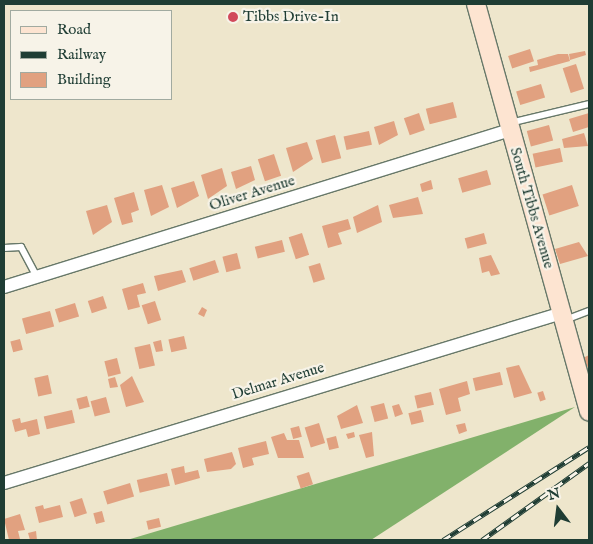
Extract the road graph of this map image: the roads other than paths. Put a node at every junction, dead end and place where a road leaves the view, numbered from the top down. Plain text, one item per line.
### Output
1 (476, 4) edge
2 (589, 96) edge
3 (586, 104) edge
4 (510, 127) junction
5 (4, 248) edge
6 (37, 277) junction
7 (4, 287) edge
8 (589, 310) edge
9 (563, 317) junction
10 (589, 412) edge
11 (4, 483) edge

1 - 4 main road, South Tibbs Avenue
2 - 3 lane
3 - 4 lane
4 - 6 street, Oliver Avenue
4 - 9 main road, South Tibbs Avenue
5 - 6 lane
6 - 7 street, Oliver Avenue
8 - 9 lane
9 - 10 main road, South Tibbs Avenue
9 - 11 street, Delmar Avenue

